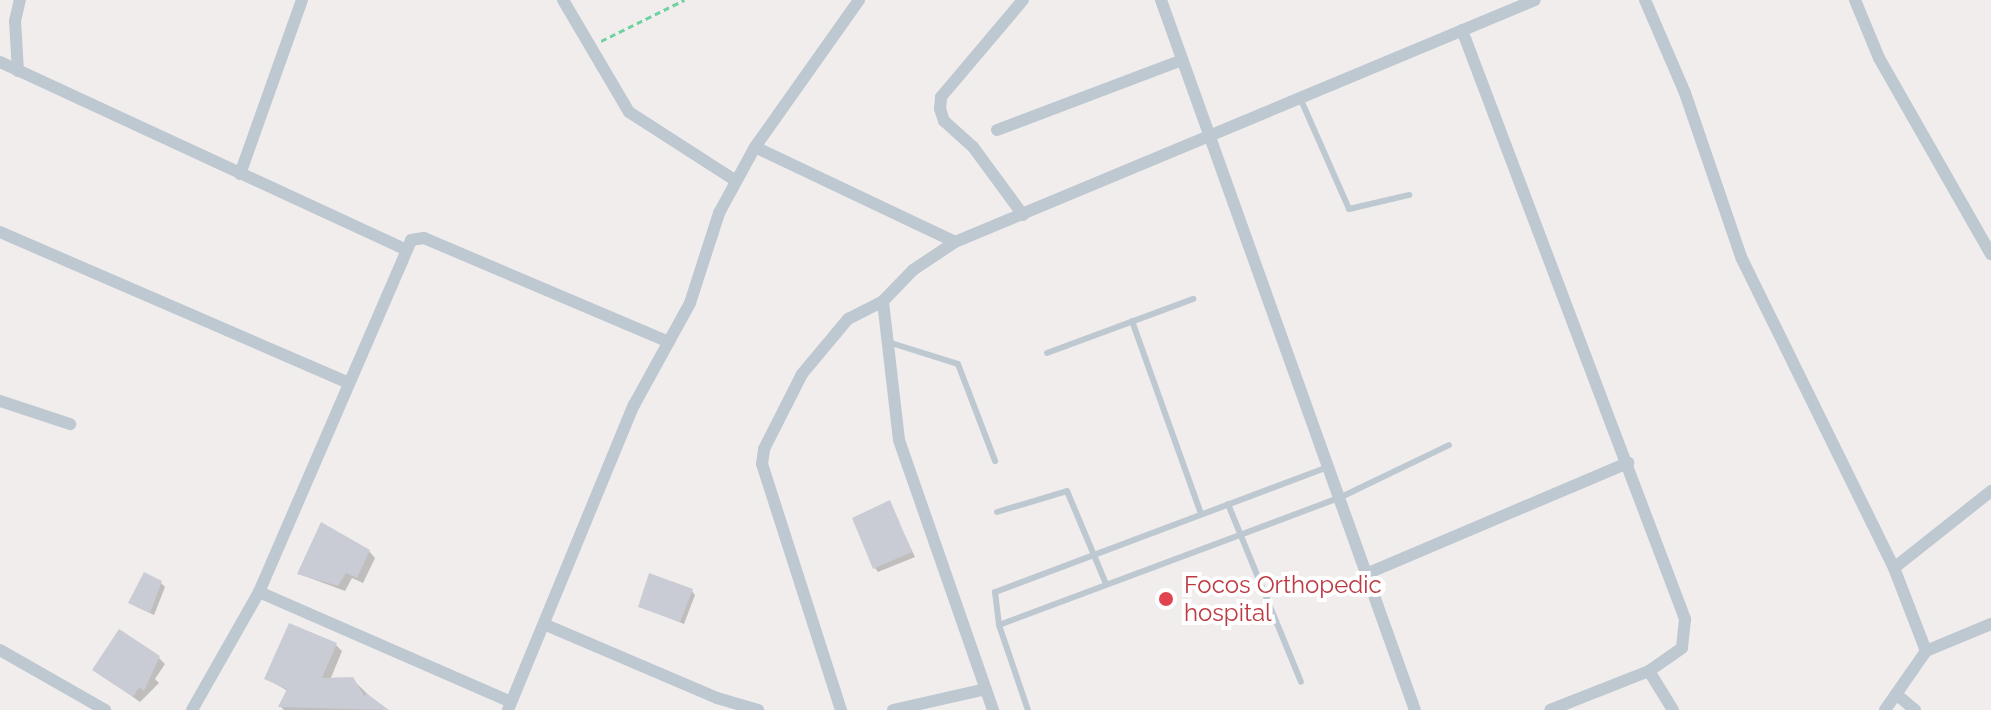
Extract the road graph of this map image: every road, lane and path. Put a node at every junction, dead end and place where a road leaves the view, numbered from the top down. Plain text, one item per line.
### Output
1 (20, 0) edge
2 (286, 0) edge
3 (563, 0) edge
4 (684, 0) edge
5 (859, 0) edge
6 (1023, 0) edge
7 (1161, 0) edge
8 (1535, 0) edge
9 (1645, 0) edge
10 (1855, 0) edge
11 (301, 3) edge
12 (1462, 30) junction
13 (590, 47) junction
14 (1182, 60) junction
15 (0, 62) edge
16 (18, 71) junction
17 (1301, 100) junction
18 (997, 130) dead end
19 (1210, 138) junction
20 (755, 147) junction
21 (240, 174) junction
22 (736, 181) junction
23 (1409, 195) dead end
24 (1023, 215) junction
25 (0, 232) edge
26 (955, 242) junction
27 (405, 249) junction
28 (1991, 254) edge
29 (1193, 299) dead end
30 (883, 301) junction
31 (1132, 321) junction
32 (669, 342) junction
33 (888, 342) junction
34 (1047, 353) dead end
35 (347, 382) junction
36 (0, 401) edge
37 (70, 424) dead end
38 (1449, 445) dead end
39 (995, 461) dead end
40 (1628, 463) junction
41 (1328, 467) junction
42 (1991, 491) edge
43 (1339, 498) junction
44 (1228, 504) junction
45 (997, 512) dead end
46 (1201, 514) junction
47 (1240, 534) junction
48 (1094, 554) junction
49 (1894, 568) junction
50 (1366, 574) junction
51 (1106, 584) junction
52 (259, 592) junction
53 (1991, 624) edge
54 (546, 625) junction
55 (999, 625) junction
56 (0, 650) edge
57 (1926, 651) junction
58 (1649, 671) junction
59 (1301, 682) dead end
60 (986, 689) junction
61 (1896, 694) junction
62 (715, 704) edge
63 (509, 706) edge
64 (105, 710) edge
65 (192, 710) edge
66 (758, 710) edge
67 (841, 710) edge
68 (893, 710) edge
69 (993, 710) edge
70 (1028, 710) edge
71 (1415, 710) edge
72 (1550, 710) edge
73 (1673, 710) edge
74 (1885, 710) edge
75 (1915, 710) edge

1 - 16 street
2 - 11 street
3 - 13 street
4 - 13 path
5 - 20 street
6 - 24 street
7 - 14 street
8 - 12 street
9 - 49 street
10 - 28 street
11 - 21 street
12 - 17 street
12 - 40 street
13 - 22 street
14 - 18 street
14 - 19 street
15 - 16 street
16 - 21 street
17 - 19 street
17 - 23 lane
19 - 24 street
19 - 41 street
20 - 22 street
20 - 26 street
21 - 27 street
22 - 32 street
24 - 26 street
25 - 35 street
26 - 30 street
27 - 32 street
27 - 35 street
29 - 31 lane
30 - 33 street
30 - 67 street
31 - 34 lane
31 - 46 lane
32 - 54 street
33 - 39 lane
33 - 60 street
35 - 52 street
36 - 37 street
38 - 43 lane
40 - 50 street
40 - 58 street
41 - 43 street
41 - 44 lane
42 - 49 street
43 - 47 lane
43 - 50 street
44 - 46 lane
44 - 47 lane
45 - 48 lane
46 - 48 lane
47 - 51 lane
47 - 59 lane
48 - 51 lane
48 - 55 lane
49 - 57 street
50 - 71 street
51 - 55 lane
52 - 63 street
52 - 65 street
53 - 57 street
54 - 62 street
54 - 63 street
55 - 70 lane
56 - 64 street
57 - 61 street
58 - 72 street
58 - 73 street
60 - 68 street
60 - 69 street
61 - 74 street
61 - 75 street
62 - 66 street

